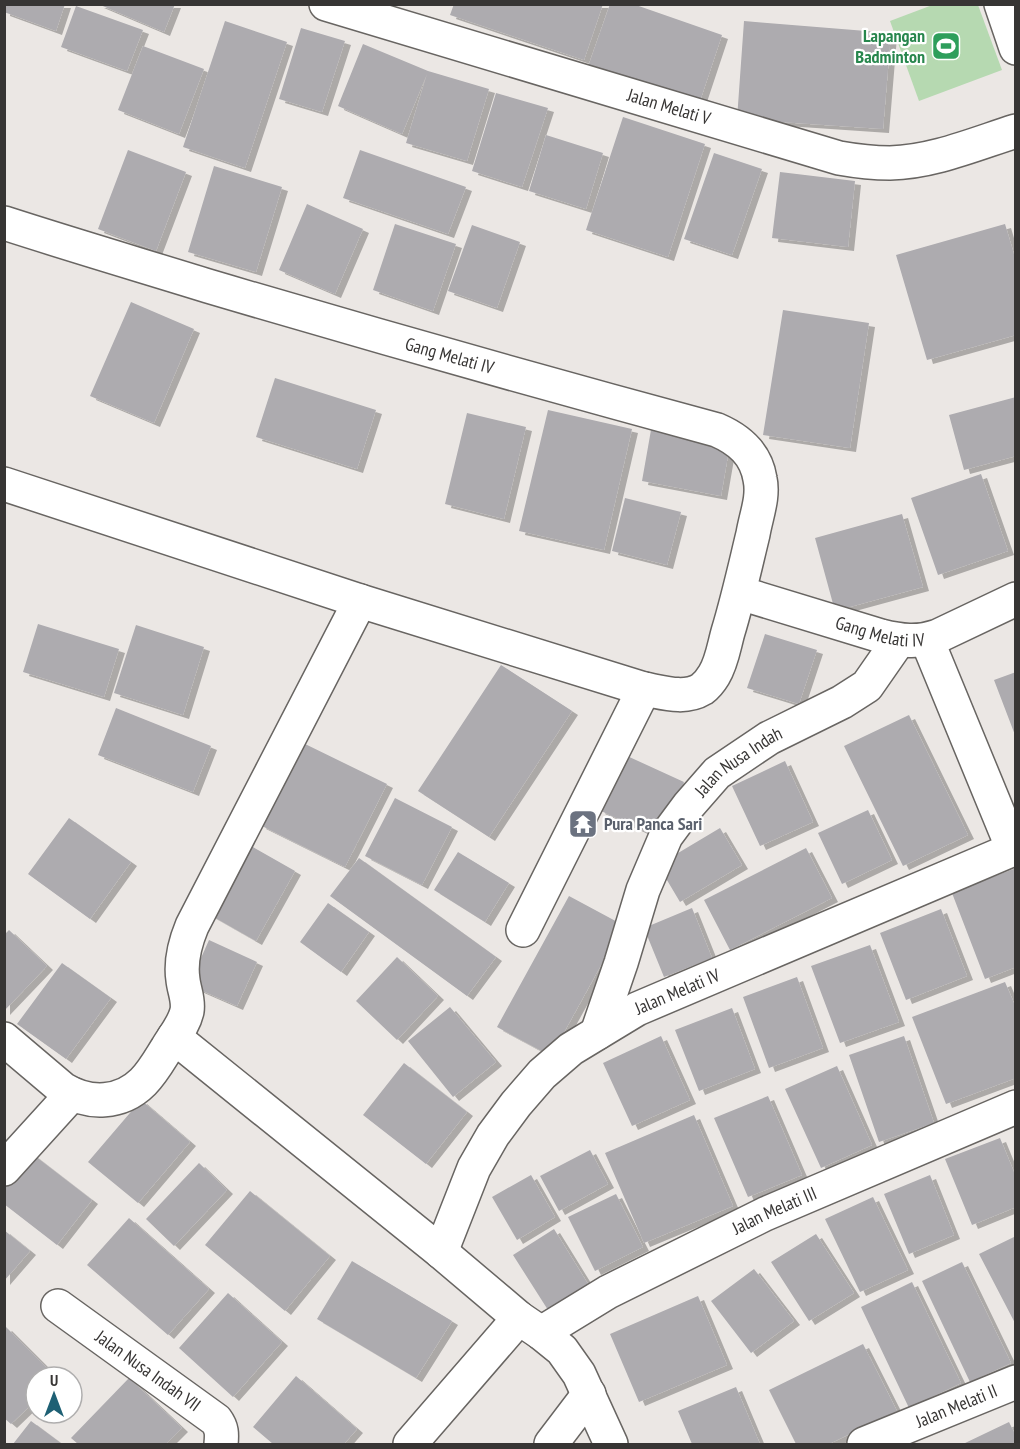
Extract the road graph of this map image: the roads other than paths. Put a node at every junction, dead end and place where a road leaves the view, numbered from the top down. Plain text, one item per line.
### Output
1 (326, 4) edge
2 (1001, 4) edge
3 (1016, 48) edge
4 (1016, 131) edge
5 (4, 223) edge
6 (4, 484) edge
7 (740, 593) junction
8 (1016, 599) edge
9 (360, 601) junction
10 (913, 640) junction
11 (644, 689) junction
12 (1014, 849) edge
13 (523, 930) dead end
14 (597, 1033) junction
15 (174, 1037) junction
16 (4, 1039) edge
17 (72, 1094) junction
18 (1016, 1107) edge
19 (4, 1169) edge
20 (441, 1252) junction
21 (58, 1306) dead end
22 (530, 1325) junction
23 (1016, 1382) edge
24 (589, 1394) junction
25 (220, 1444) edge
26 (410, 1444) edge
27 (551, 1444) edge
28 (611, 1444) edge
29 (864, 1444) edge

1 - 4 street, Jalan Melati V
2 - 3 street
5 - 7 street, Gang Melati IV
6 - 9 street, Gang Melati IV
7 - 10 street, Gang Melati IV
7 - 11 street, Gang Melati IV
8 - 10 street, Gang Melati IV
9 - 11 street, Gang Melati IV
9 - 15 street
10 - 12 street
10 - 14 street, Jalan Nusa Indah
11 - 13 street
12 - 14 street, Jalan Melati IV
14 - 20 street, Jalan Melati IV
15 - 17 street
15 - 20 street
16 - 17 street
17 - 19 street
18 - 22 street, Jalan Melati III
20 - 22 street
21 - 25 street, Jalan Nusa Indah VII
22 - 24 street
22 - 26 street
23 - 29 street, Jalan Melati II
24 - 27 street
24 - 28 street

